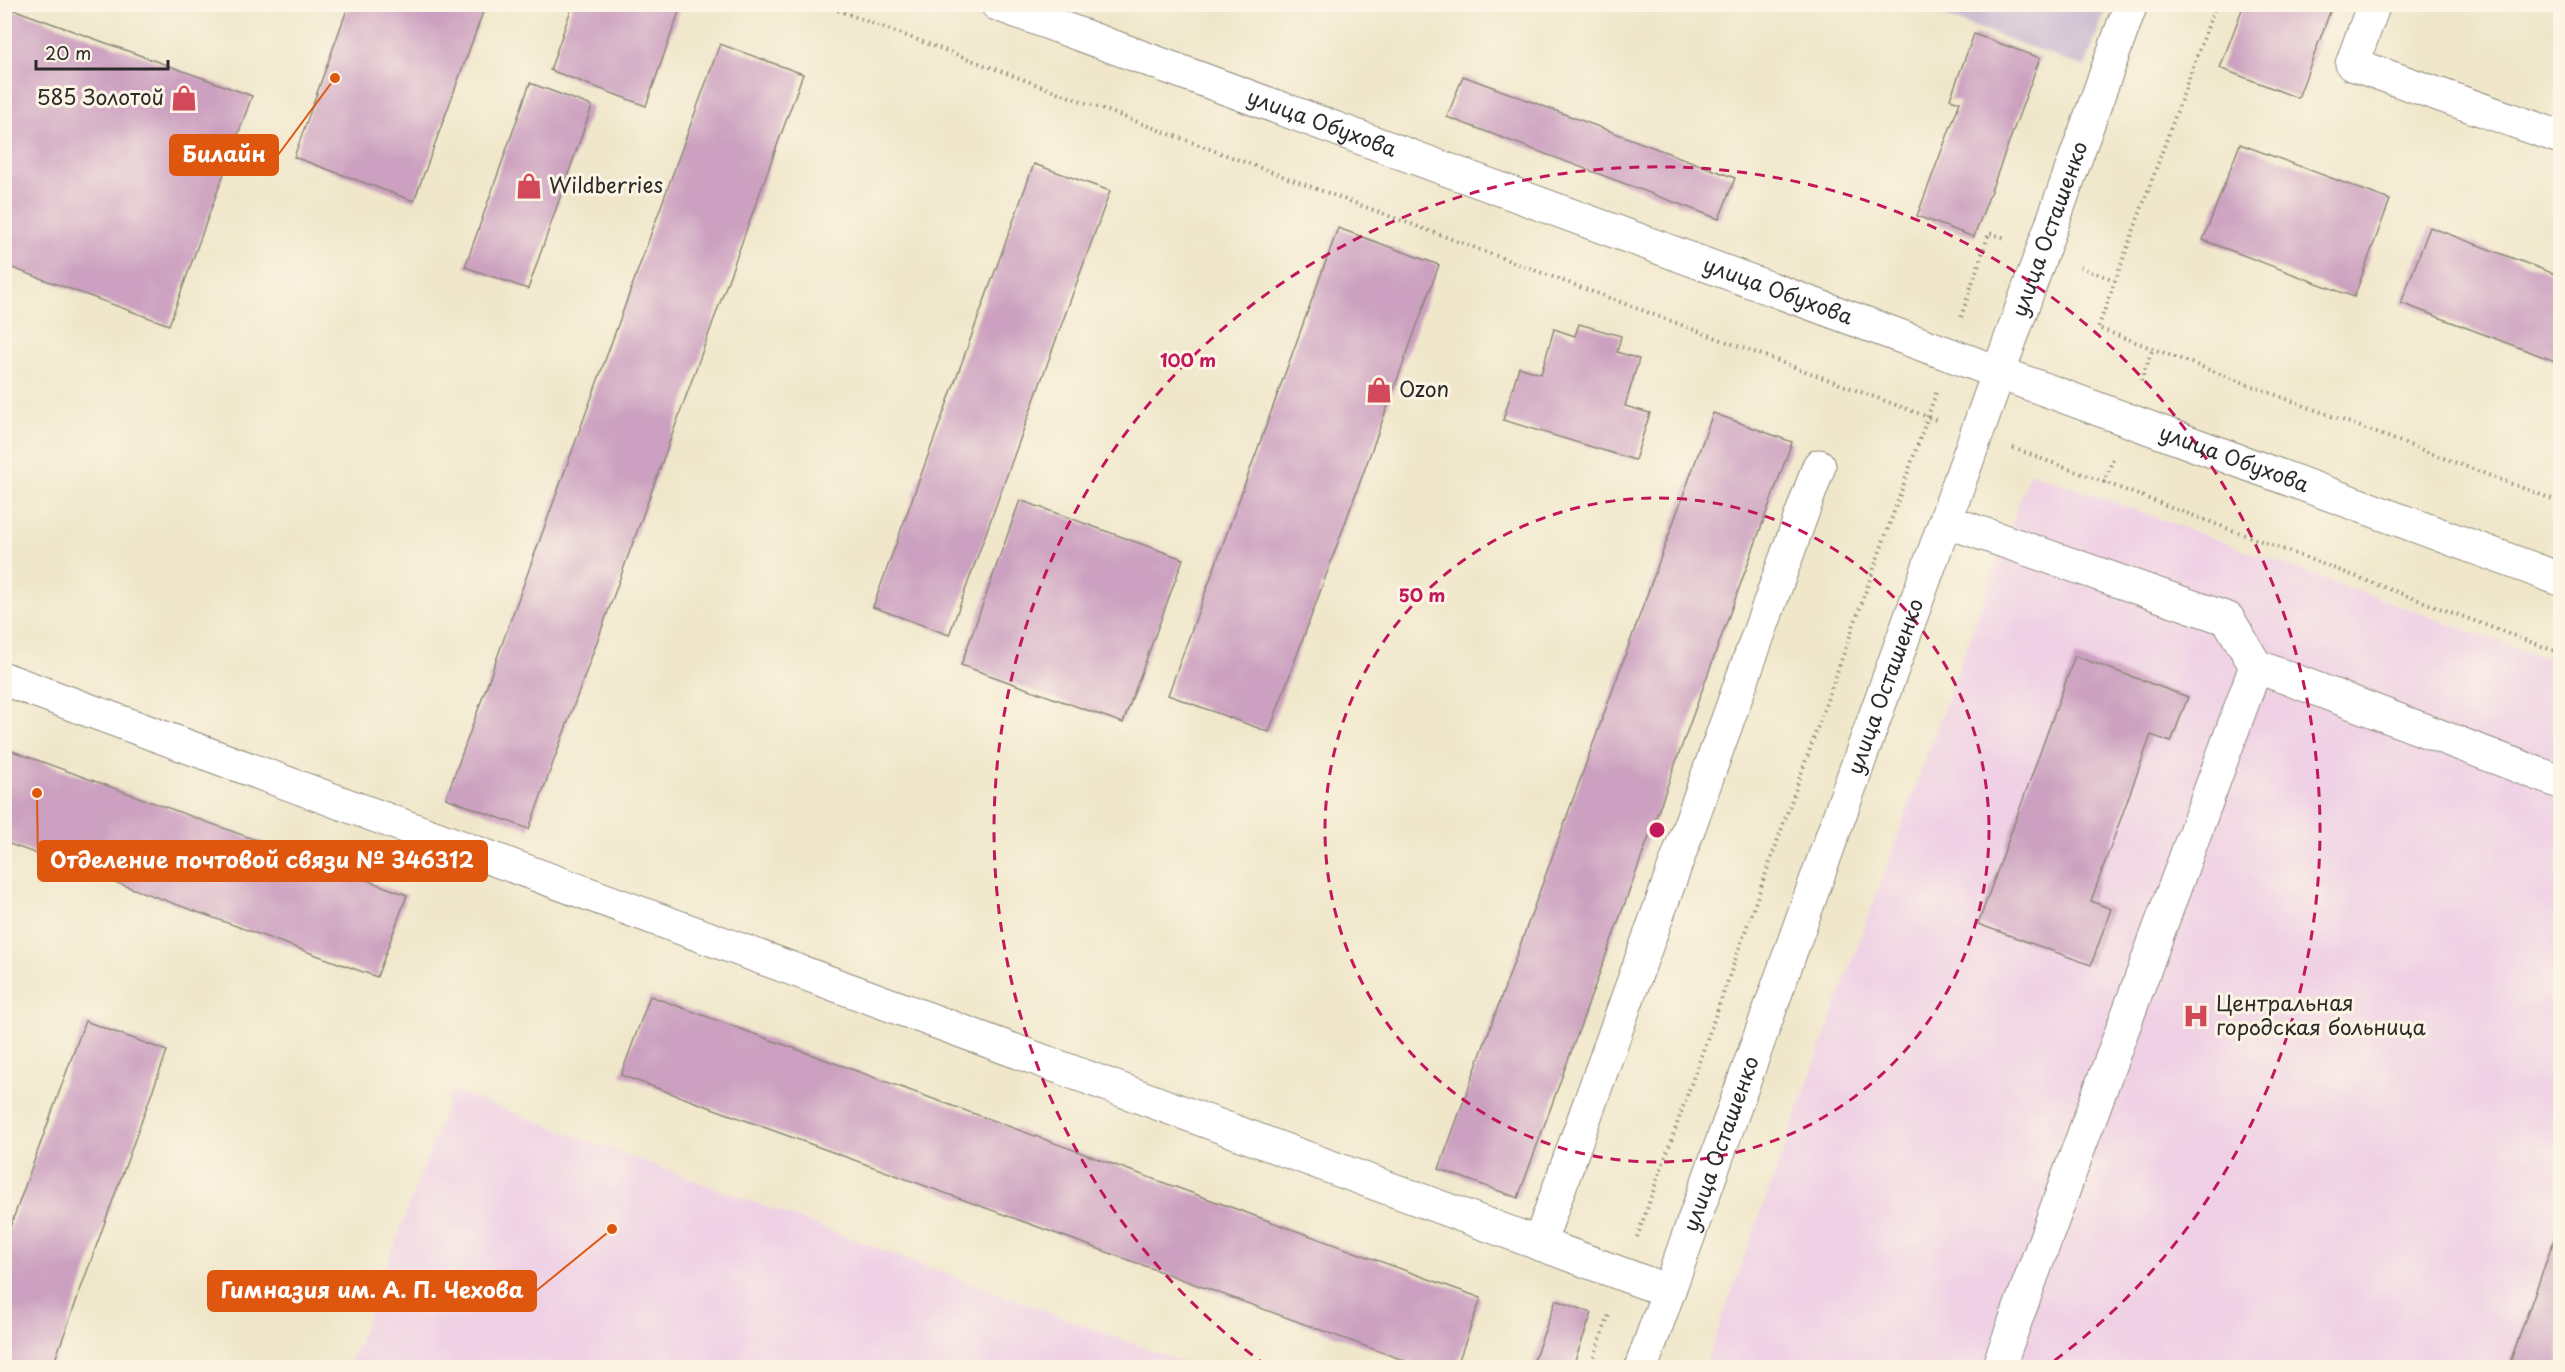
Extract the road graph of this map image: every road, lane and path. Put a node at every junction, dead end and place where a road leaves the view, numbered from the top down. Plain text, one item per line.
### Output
1 (821, 4) edge
2 (997, 4) edge
3 (2131, 4) edge
4 (2216, 4) edge
5 (2374, 4) edge
6 (2560, 137) edge
7 (1989, 233) dead end
8 (1962, 314) dead end
9 (1948, 355) junction
10 (1999, 374) junction
11 (1928, 417) junction
12 (1977, 435) junction
13 (1819, 466) dead end
14 (2560, 502) edge
15 (1947, 521) junction
16 (2560, 579) edge
17 (2560, 653) edge
18 (2256, 666) junction
19 (4, 679) edge
20 (2560, 782) edge
21 (1539, 1244) junction
22 (1623, 1274) junction
23 (1668, 1291) junction
24 (1590, 1368) edge
25 (1641, 1368) edge
26 (1998, 1368) edge

1 - 11 path
2 - 9 main road, улица Обухова
3 - 10 main road, улица Осташенко
4 - 14 path
5 - 6 main road
7 - 8 path
9 - 10 main road, улица Обухова
9 - 11 path
10 - 12 main road, улица Осташенко
10 - 16 main road, улица Обухова
11 - 12 path
11 - 22 path
12 - 15 main road, улица Осташенко
12 - 17 path
13 - 21 main road
15 - 18 main road
15 - 23 main road, улица Осташенко
18 - 20 main road
18 - 26 main road
19 - 21 main road
21 - 22 main road
22 - 23 main road
22 - 24 path
23 - 25 main road, улица Осташенко

